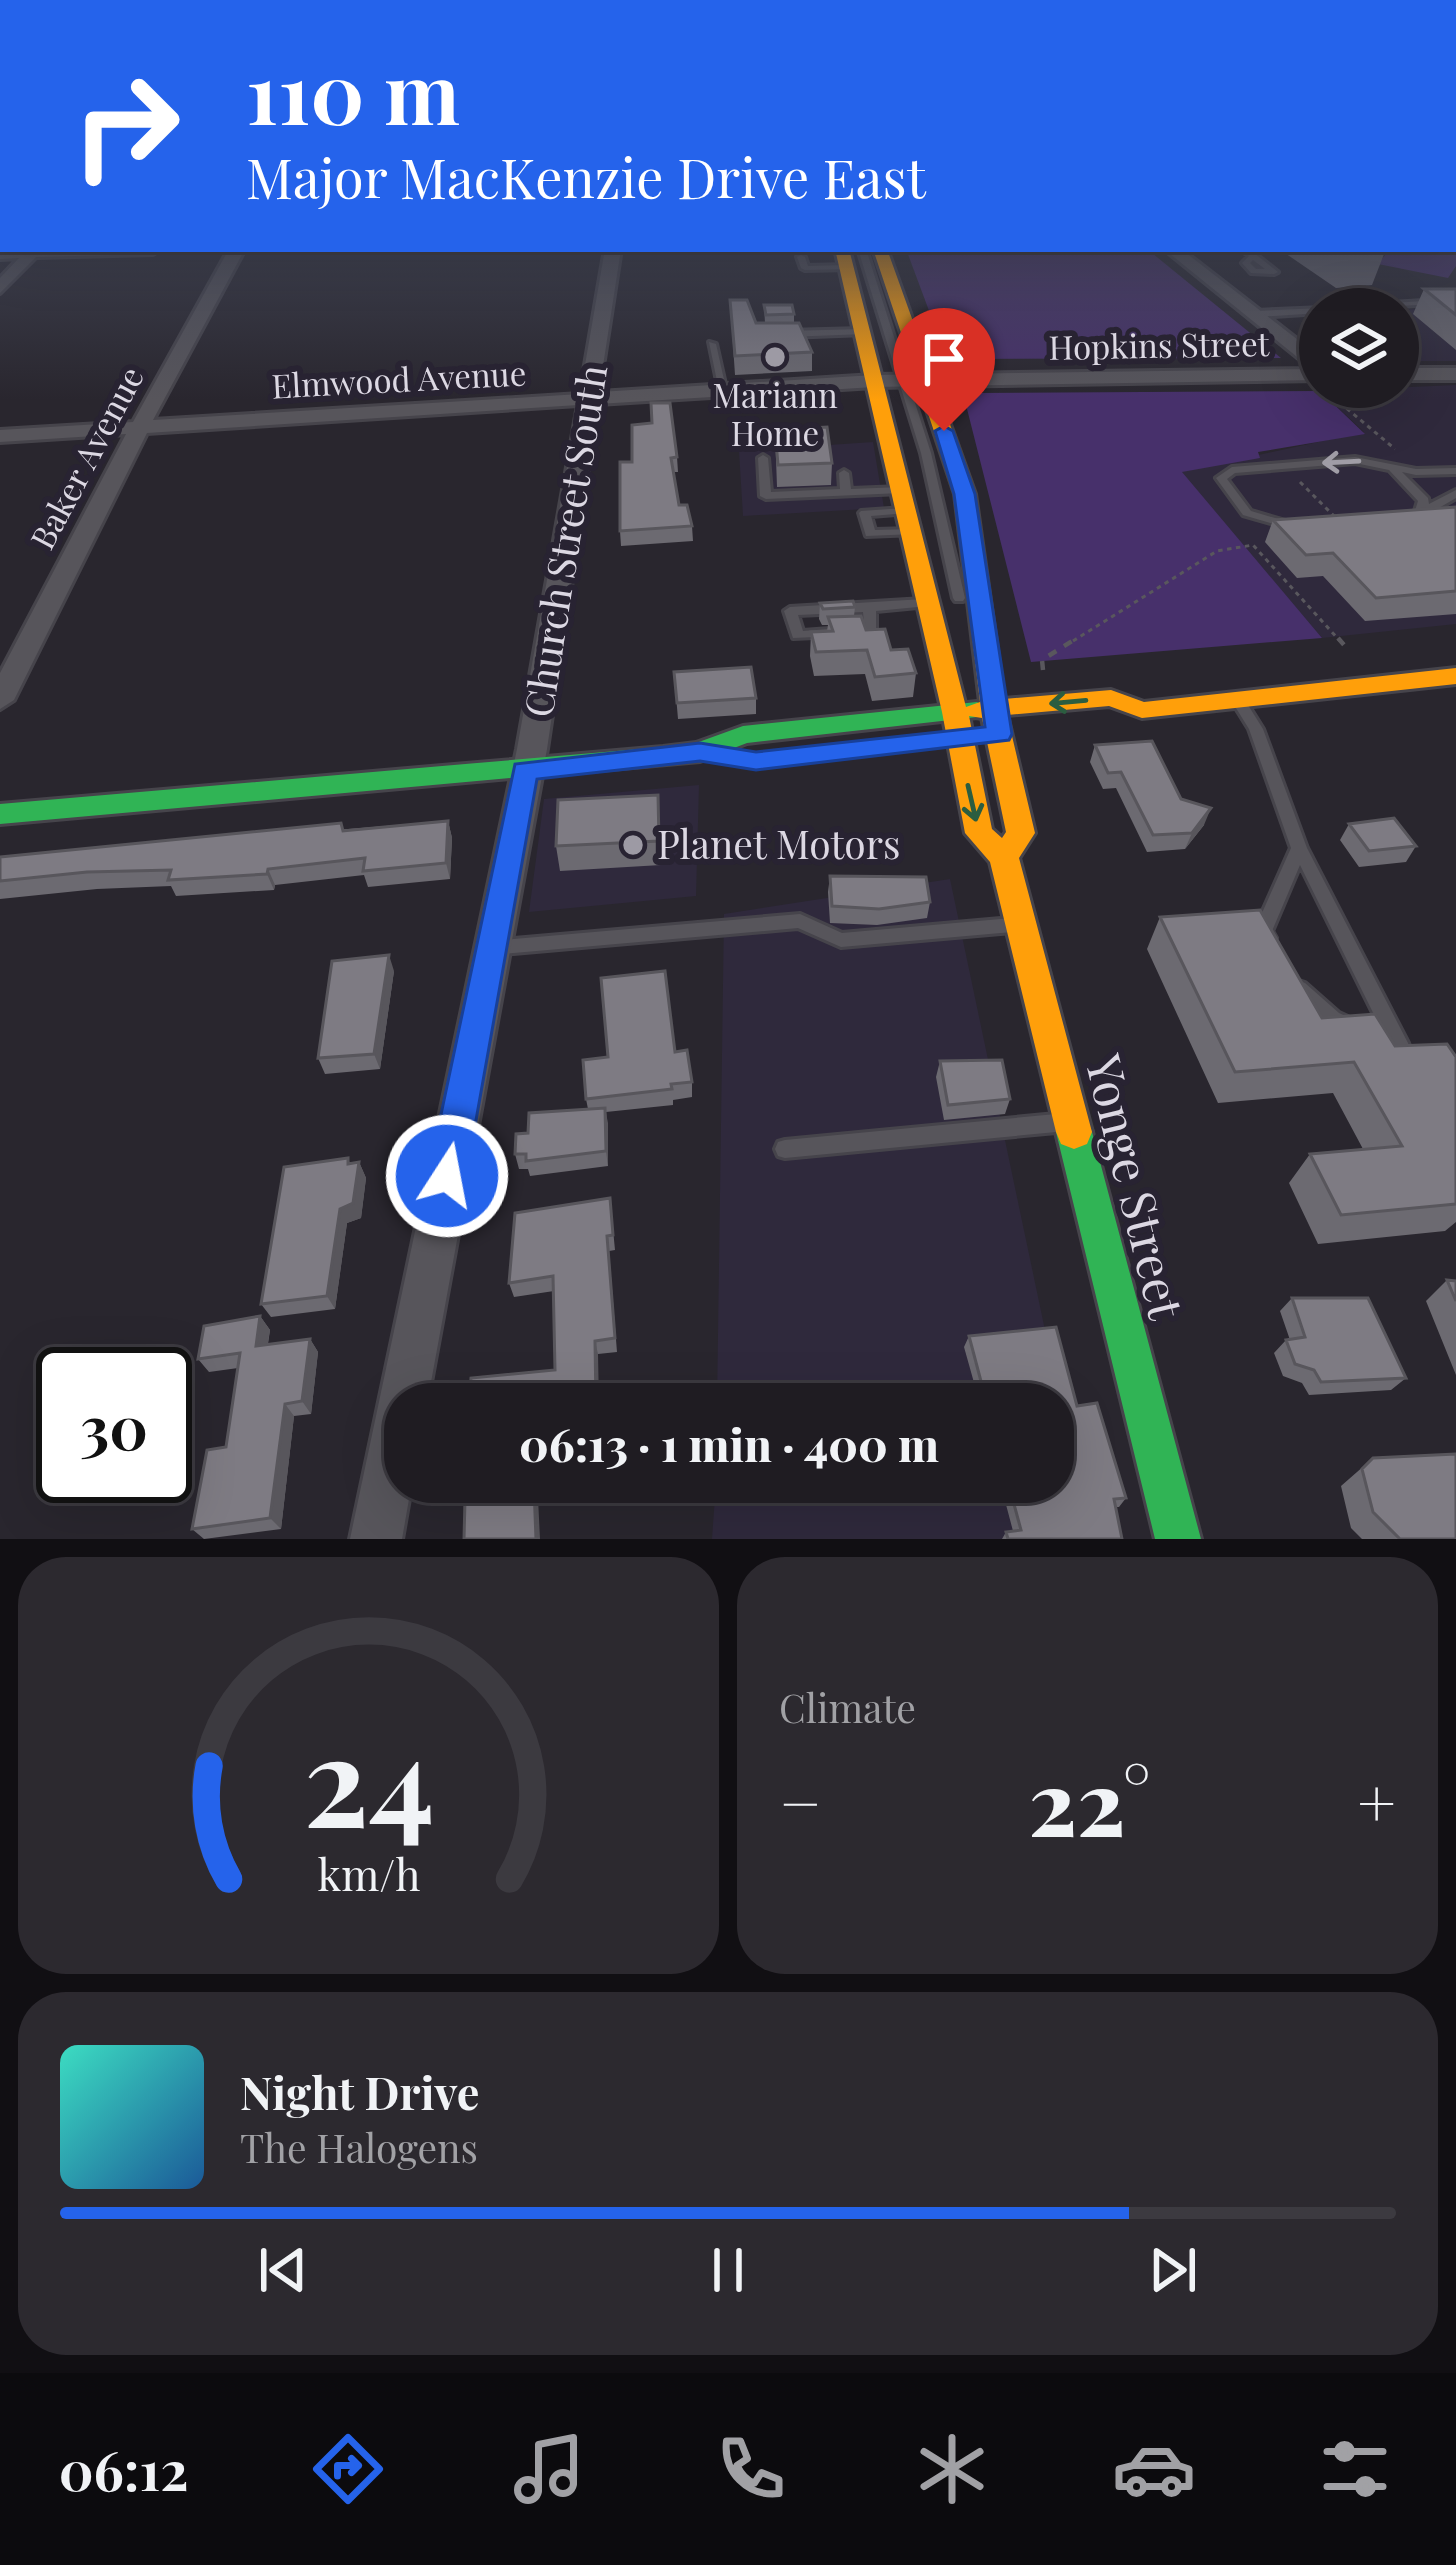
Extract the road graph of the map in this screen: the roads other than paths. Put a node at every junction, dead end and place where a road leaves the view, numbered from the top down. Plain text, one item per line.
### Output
1 (28, 257) edge
2 (233, 257) edge
3 (612, 257) edge
4 (799, 257) edge
5 (844, 257) edge
6 (850, 257) edge
7 (851, 257) edge
8 (881, 257) edge
9 (1182, 257) edge
10 (0, 288) edge
11 (1456, 301) edge
12 (1419, 304) edge
13 (1299, 311) edge
14 (1256, 314) junction
15 (862, 332) junction
16 (779, 334) edge
17 (712, 344) dead end
18 (1299, 352) edge
19 (1299, 371) edge
20 (1419, 374) edge
21 (1456, 374) edge
22 (901, 380) junction
23 (724, 391) junction
24 (590, 399) junction
25 (142, 426) junction
26 (0, 436) edge
27 (763, 458) dead end
28 (1377, 463) junction
29 (1456, 471) edge
30 (844, 473) dead end
31 (846, 493) junction
32 (1456, 493) edge
33 (906, 511) junction
34 (1420, 514) junction
35 (1404, 516) edge
36 (1306, 524) edge
37 (956, 577) junction
38 (927, 602) junction
39 (868, 608) junction
40 (970, 612) junction
41 (1456, 676) edge
42 (0, 700) edge
43 (1238, 700) junction
44 (958, 714) junction
45 (996, 721) junction
46 (525, 771) junction
47 (0, 814) edge
48 (1299, 848) junction
49 (1004, 857) junction
50 (1021, 925) junction
51 (492, 949) junction
52 (1071, 1122) junction
53 (785, 1149) dead end
54 (376, 1539) edge
55 (1178, 1539) edge

1 - 10 street
2 - 25 street, Baker Avenue
3 - 24 street, Church Street South
4 - 5 lane
6 - 15 main road, Yonge Street
7 - 22 lane
8 - 22 main road, Yonge Street
9 - 14 street
11 - 12 lane
13 - 14 lane
14 - 18 street
15 - 16 lane
15 - 22 main road, Yonge Street
17 - 23 lane
19 - 22 street, Hopkins Street
20 - 21 street
22 - 23 street, Elmwood Avenue
22 - 33 main road, Yonge Street
22 - 37 lane
22 - 40 main road, Yonge Street
23 - 24 street, Elmwood Avenue
24 - 25 street, Elmwood Avenue
24 - 46 street, Church Street South
25 - 26 street, Elmwood Avenue
25 - 42 street, Baker Avenue
27 - 31 lane
28 - 29 lane
28 - 34 lane
28 -> 36 lane
30 - 31 lane
31 - 33 lane
32 - 34 lane
33 - 38 main road, Yonge Street
34 - 35 lane
37 - 40 lane
37 - 40 lane
38 - 39 lane
38 - 44 main road, Yonge Street
39 - 39 lane
40 - 45 main road, Yonge Street
41 - 43 main road
43 - 45 main road
43 - 48 lane
44 - 45 main road
44 - 46 main road
44 -> 49 main road, Yonge Street
45 - 49 main road, Yonge Street
46 - 47 main road
46 - 51 street, Church Street South
48 - 48 lane
49 - 50 main road, Yonge Street
50 - 51 lane
50 - 52 main road, Yonge Street
51 - 54 street, Church Street South
52 - 53 lane
52 - 55 main road, Yonge Street

